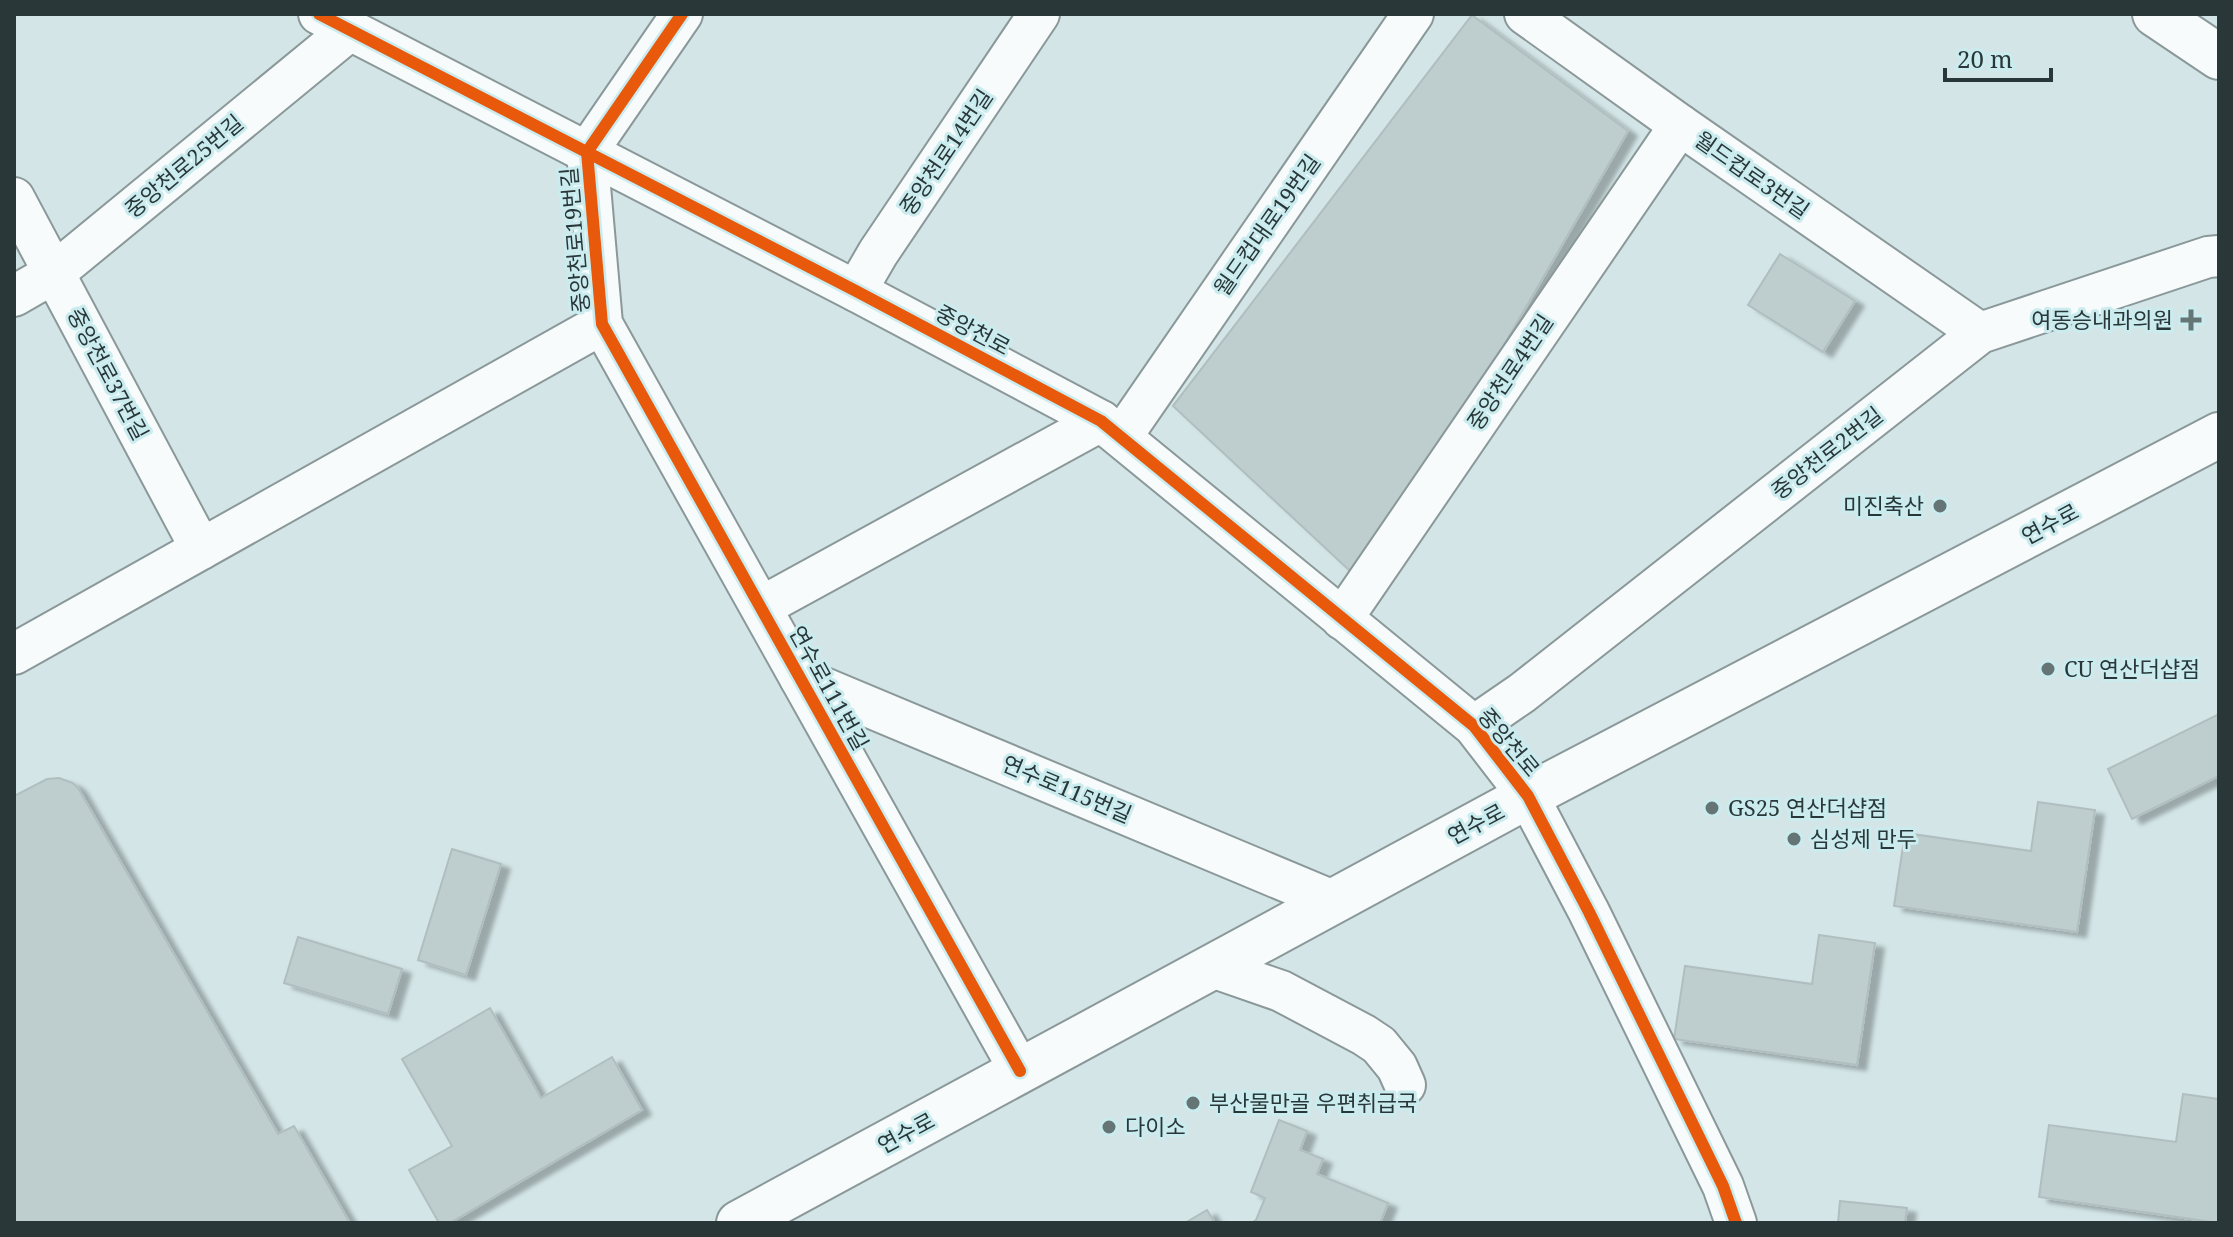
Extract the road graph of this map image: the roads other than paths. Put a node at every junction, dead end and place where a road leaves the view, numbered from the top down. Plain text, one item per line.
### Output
1 (682, 14) edge
2 (1039, 14) edge
3 (1413, 14) edge
4 (1525, 14) edge
5 (329, 18) edge
6 (2185, 27) edge
7 (2219, 57) edge
8 (2219, 92) edge
9 (1680, 125) junction
10 (587, 152) junction
11 (14, 198) edge
12 (2219, 256) edge
13 (54, 273) junction
14 (856, 291) junction
15 (14, 296) edge
16 (602, 324) junction
17 (1980, 333) junction
18 (1112, 428) junction
19 (2217, 434) edge
20 (201, 549) junction
21 (761, 607) junction
22 (1342, 619) junction
23 (14, 654) edge
24 (800, 678) junction
25 (1474, 726) junction
26 (1528, 796) junction
27 (1333, 901) junction
28 (1212, 967) junction
29 (1020, 1071) junction
30 (1405, 1085) dead end
31 (739, 1223) edge
32 (1736, 1223) edge

1 - 10 street
2 - 14 street, 중앙천로14번길
3 - 18 street, 월드컵대로19번길
4 - 9 street, 월드컵로3번길
5 - 10 street, 중앙천로
5 - 13 street, 중앙천로25번길
6 - 7 main road
6 - 8 main road
9 - 17 street, 월드컵로3번길
9 - 22 street, 중앙천로4번길
10 - 14 street, 중앙천로
10 - 16 street, 중앙천로19번길
11 - 13 street, 중앙천로37번길
12 - 17 street, 중앙천로2번길
13 - 15 street, 중앙천로25번길
13 - 20 street, 중앙천로37번길
14 - 18 street, 중앙천로
16 - 20 street, 중앙천로19번길
16 - 21 street, 연수로111번길
17 - 25 street, 중앙천로2번길
18 - 21 street
18 - 22 street, 중앙천로
19 - 26 main road, 연수로
20 - 23 street, 중앙천로19번길
21 - 24 street, 연수로111번길
22 - 25 street, 중앙천로
24 - 27 street, 연수로115번길
24 - 29 street, 연수로111번길
25 - 26 street, 중앙천로
26 - 27 main road, 연수로
26 - 32 street, 중앙천로
27 - 28 main road, 연수로
28 - 29 main road, 연수로
28 - 30 street
29 - 31 main road, 연수로

